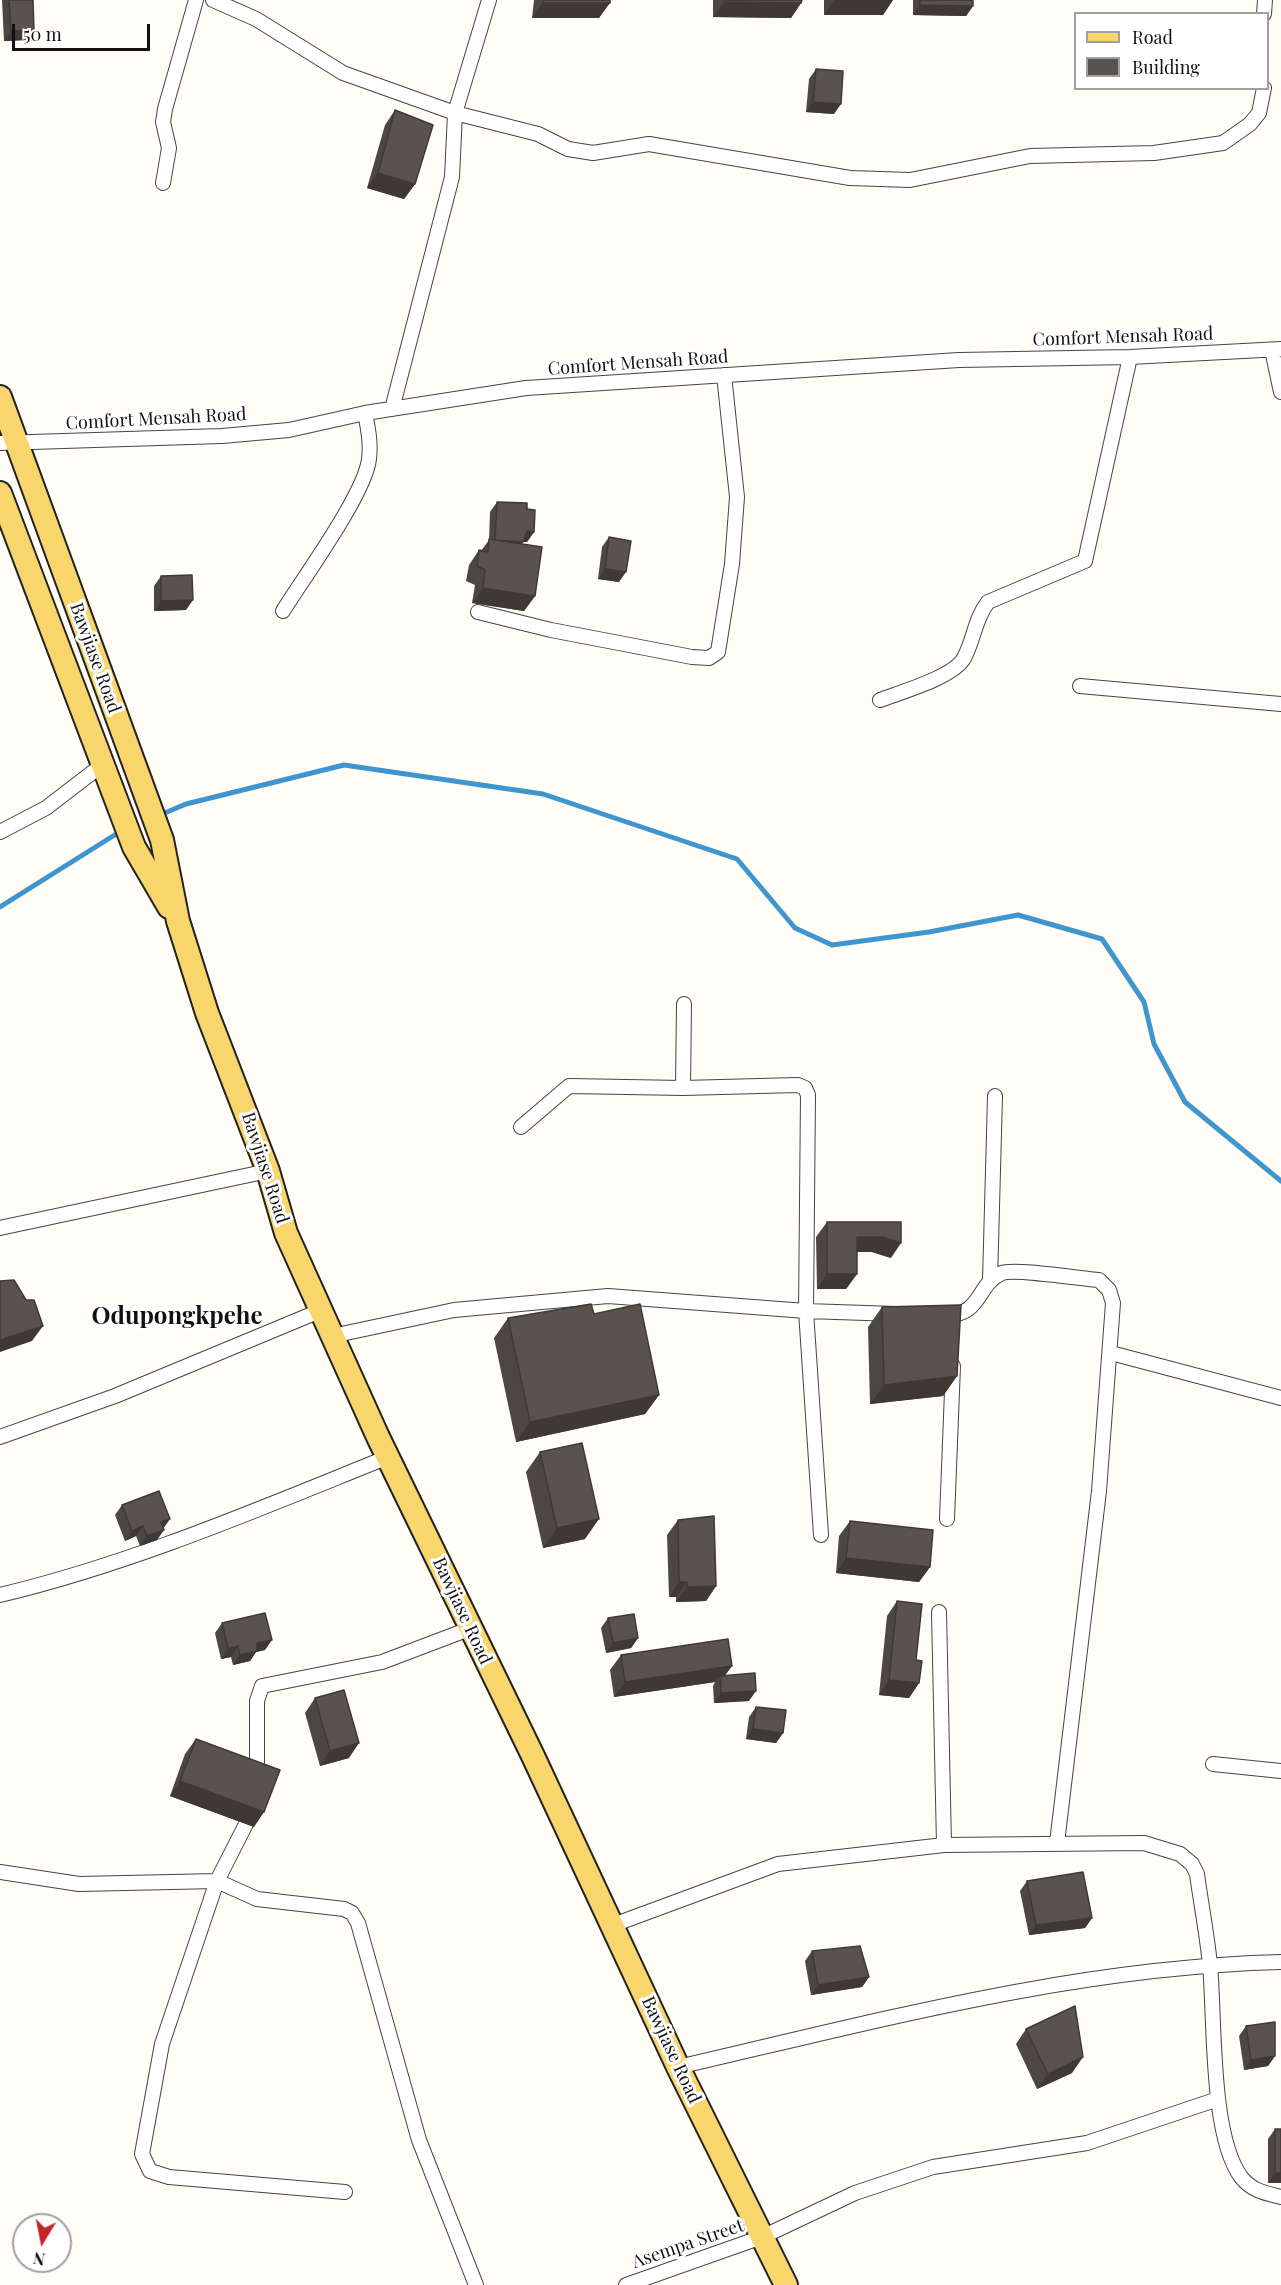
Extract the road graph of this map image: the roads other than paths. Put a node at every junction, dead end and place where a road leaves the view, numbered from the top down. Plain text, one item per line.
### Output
1 (196, 0) edge
2 (213, 0) edge
3 (489, 0) edge
4 (1264, 90) edge
5 (455, 113) junction
6 (163, 183) dead end
7 (1277, 349) edge
8 (1130, 357) junction
9 (724, 375) junction
10 (1281, 392) edge
11 (0, 398) edge
12 (392, 409) junction
13 (365, 413) junction
14 (8, 444) edge
15 (0, 494) edge
16 (283, 611) dead end
17 (478, 612) dead end
18 (1080, 686) dead end
19 (880, 700) dead end
20 (1281, 704) edge
21 (102, 765) junction
22 (0, 832) edge
23 (178, 921) junction
24 (684, 1004) dead end
25 (683, 1088) junction
26 (995, 1096) dead end
27 (521, 1127) dead end
28 (268, 1171) junction
29 (0, 1228) edge
30 (990, 1281) junction
31 (322, 1310) junction
32 (806, 1311) junction
33 (332, 1336) junction
34 (953, 1352) edge
35 (1111, 1353) junction
36 (1281, 1398) edge
37 (0, 1437) edge
38 (388, 1457) junction
39 (947, 1518) dead end
40 (821, 1535) dead end
41 (0, 1595) edge
42 (939, 1612) dead end
43 (469, 1629) junction
44 (1213, 1764) dead end
45 (1281, 1771) edge
46 (1057, 1843) junction
47 (944, 1845) junction
48 (0, 1872) edge
49 (217, 1881) junction
50 (613, 1925) junction
51 (1281, 1962) edge
52 (1210, 1964) junction
53 (678, 2067) junction
54 (1218, 2099) junction
55 (345, 2192) dead end
56 (1281, 2197) edge
57 (762, 2237) junction
58 (476, 2285) edge
59 (626, 2285) edge
60 (786, 2285) edge

1 - 6 street
2 - 5 street
3 - 5 street
4 - 5 street
5 - 12 street
7 - 8 street, Comfort Mensah Road
7 - 10 street
8 - 9 street, Comfort Mensah Road
8 - 19 street
9 - 12 street, Comfort Mensah Road
9 - 17 street
11 - 14 main road, Bawjiase Road
12 - 13 street, Comfort Mensah Road
13 - 14 street, Comfort Mensah Road
13 - 16 street
14 - 23 main road, Bawjiase Road
15 - 21 main road, Bawjiase Road
18 - 20 street
21 - 22 street
21 - 23 main road, Bawjiase Road
23 - 28 main road, Bawjiase Road
24 - 25 street
25 - 27 street
25 - 32 street
26 - 30 street
28 - 29 street
28 - 31 main road, Bawjiase Road
30 - 32 street
30 - 35 street
31 - 33 main road, Bawjiase Road
31 - 37 street
32 - 33 street
32 - 40 street
33 - 38 main road, Bawjiase Road
34 - 39 street
35 - 36 street
35 - 46 street
38 - 41 street
38 - 43 main road, Bawjiase Road
42 - 47 street
43 - 49 street
43 - 50 main road, Bawjiase Road
44 - 45 street
46 - 47 street
46 - 52 street
47 - 50 street
48 - 49 street
49 - 55 street
49 - 58 street
50 - 53 main road, Bawjiase Road
51 - 52 street
52 - 53 street
52 - 54 street
53 - 57 main road, Bawjiase Road
54 - 56 street
54 - 57 street, Asempa Street
57 - 59 street, Asempa Street
57 - 60 main road, Bawjiase Road

